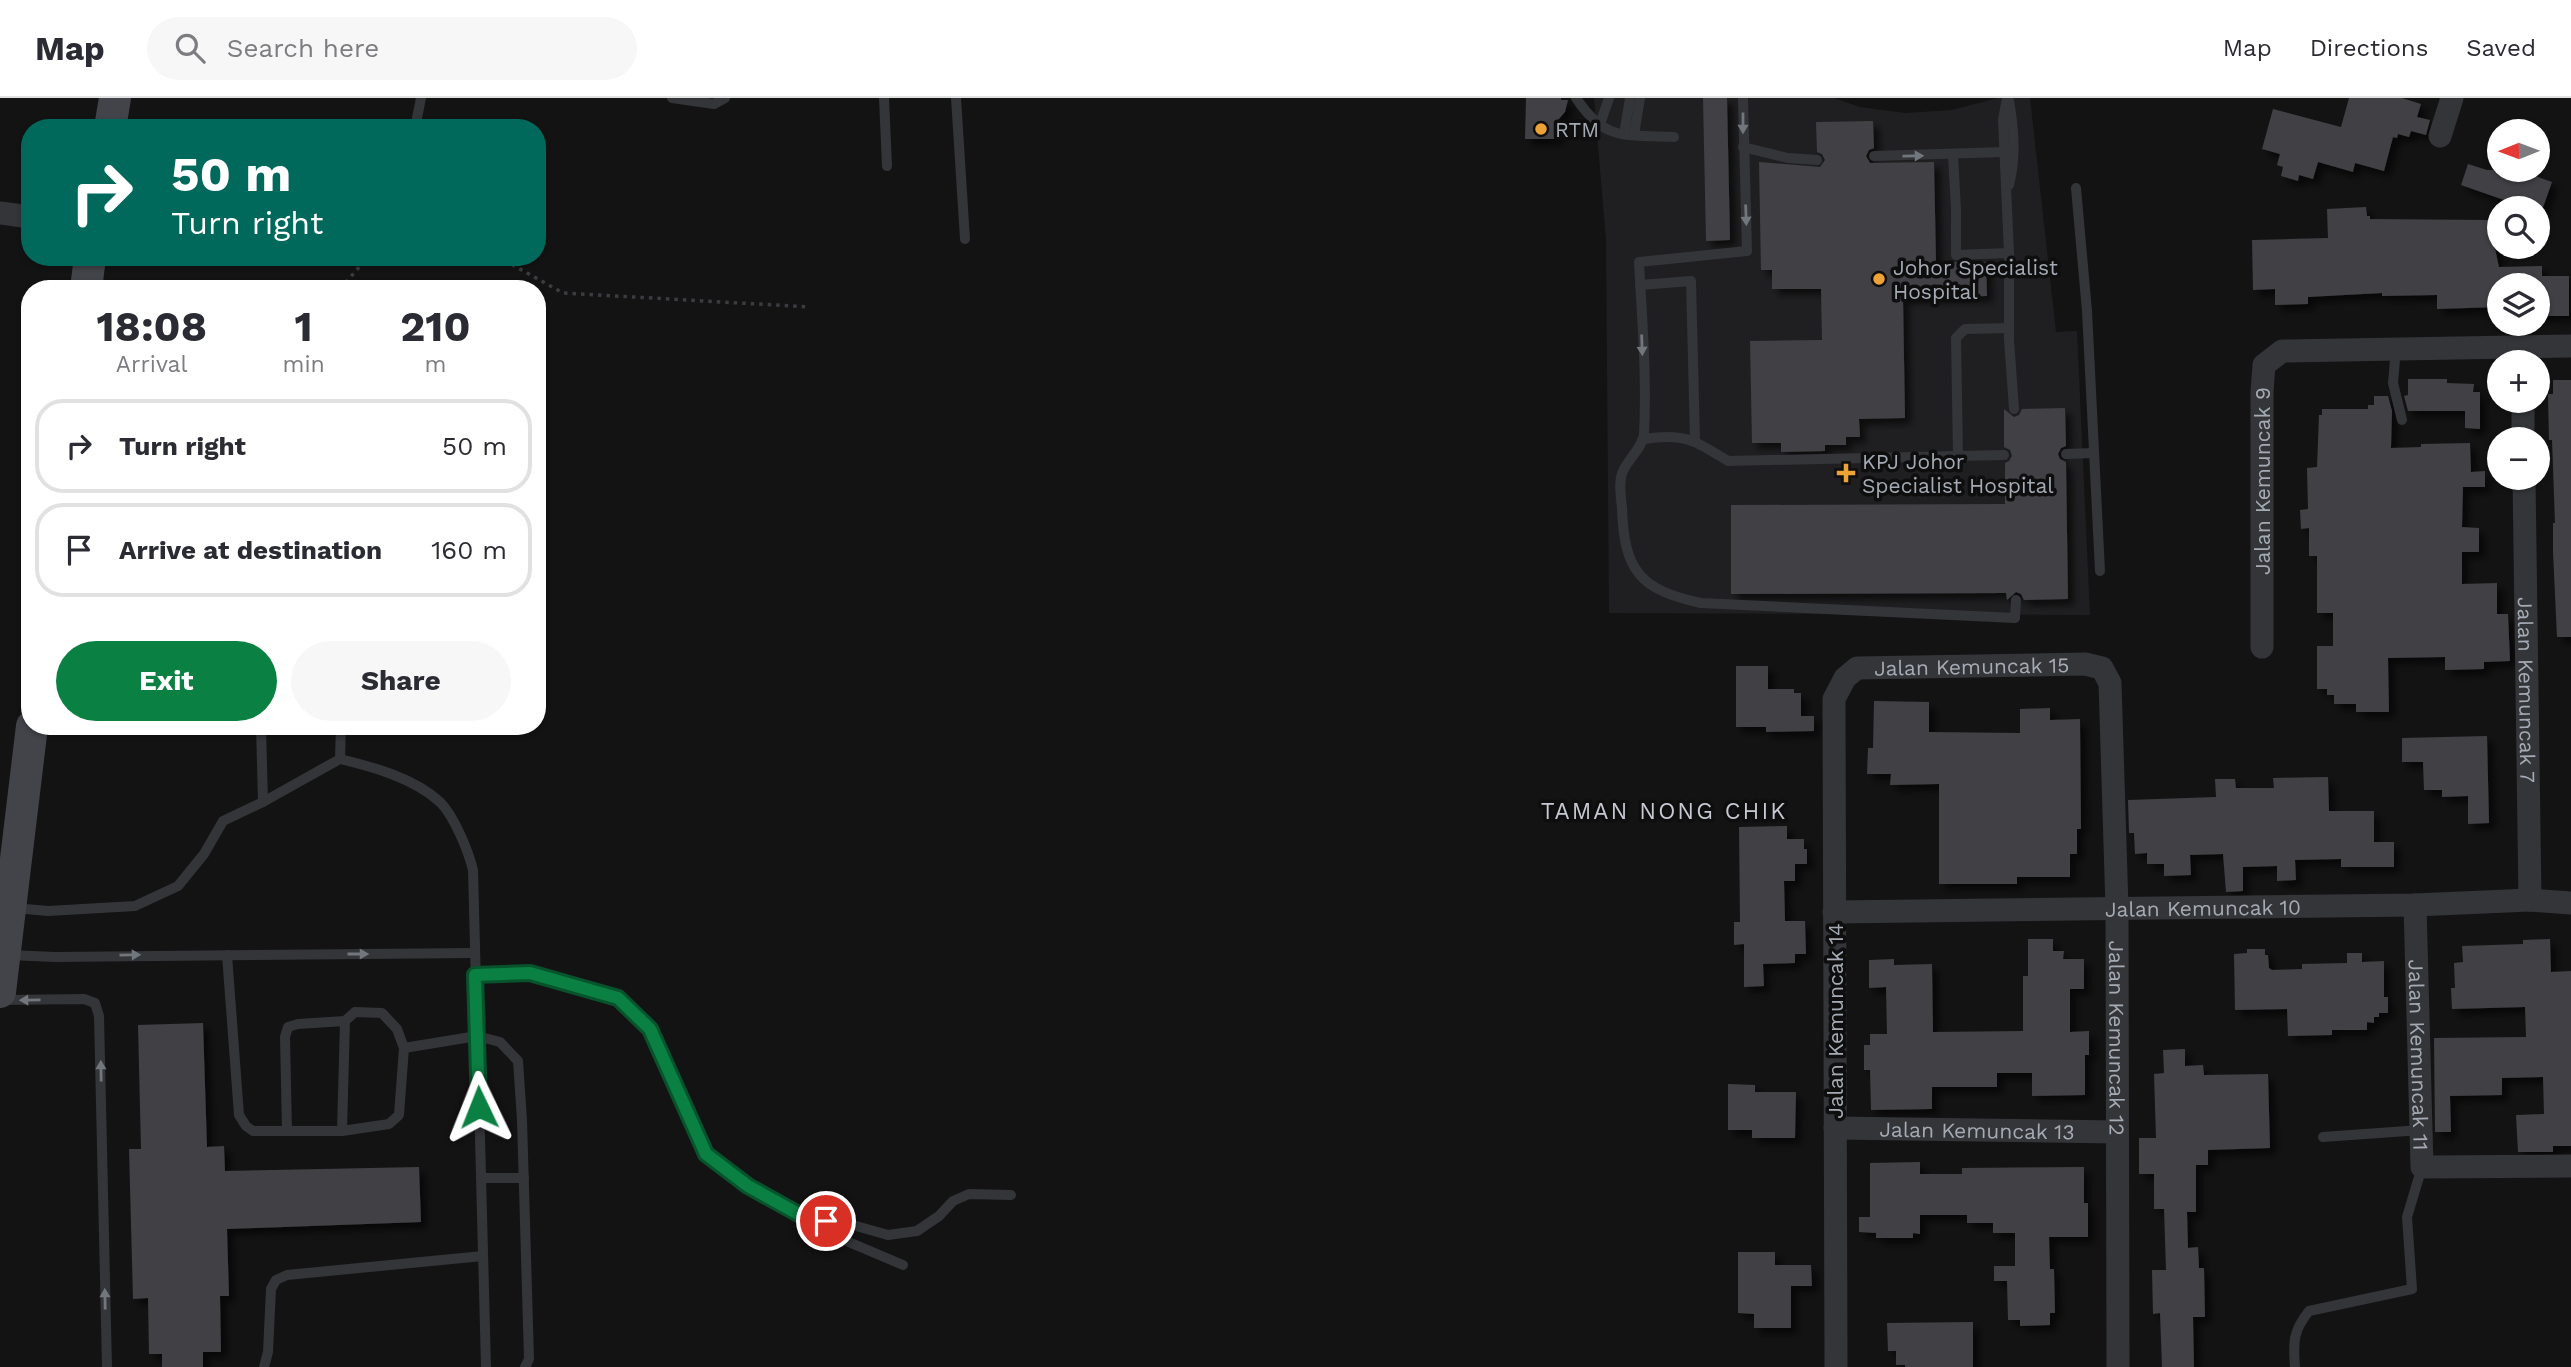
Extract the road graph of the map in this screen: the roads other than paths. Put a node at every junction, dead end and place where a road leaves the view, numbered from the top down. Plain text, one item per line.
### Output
1 (115, 98) edge
2 (421, 98) edge
3 (672, 98) edge
4 (724, 98) edge
5 (884, 98) edge
6 (956, 98) edge
7 (1576, 98) edge
8 (1609, 98) edge
9 (1630, 98) edge
10 (1640, 98) edge
11 (1743, 98) edge
12 (2008, 98) edge
13 (2452, 98) edge
14 (112, 119) edge
15 (417, 119) edge
16 (1599, 127) junction
17 (1629, 134) junction
18 (2440, 136) dead end
19 (1674, 137) dead end
20 (1743, 147) junction
21 (2004, 152) junction
22 (1953, 155) junction
23 (1874, 156) dead end
24 (1817, 160) dead end
25 (887, 166) dead end
26 (2076, 188) dead end
27 (2008, 192) junction
28 (0, 212) edge
29 (21, 216) edge
30 (965, 239) dead end
31 (2009, 253) junction
32 (1640, 285) junction
33 (2009, 328) junction
34 (2571, 346) edge
35 (2396, 348) junction
36 (2549, 350) edge
37 (2487, 353) edge
38 (2014, 409) dead end
39 (2402, 420) dead end
40 (1644, 439) junction
41 (1695, 440) junction
42 (2094, 453) junction
43 (2066, 454) dead end
44 (1958, 455) junction
45 (2004, 455) dead end
46 (2524, 490) edge
47 (2100, 571) dead end
48 (2016, 600) dead end
49 (2262, 647) dead end
50 (2102, 667) joint
51 (1845, 678) joint
52 (31, 735) edge
53 (261, 735) edge
54 (341, 735) edge
55 (340, 760) junction
56 (263, 802) junction
57 (2529, 900) junction
58 (2571, 903) edge
59 (2415, 905) junction
60 (10, 908) junction
61 (2117, 908) junction
62 (1834, 912) junction
63 (475, 953) junction
64 (4, 955) junction
65 (228, 955) junction
66 (475, 975) junction
67 (0, 992) edge
68 (0, 1000) edge
69 (345, 1021) junction
70 (477, 1037) junction
71 (404, 1048) junction
72 (1835, 1128) junction
73 (2421, 1130) junction
74 (287, 1131) junction
75 (342, 1131) junction
76 (2118, 1132) junction
77 (2323, 1137) dead end
78 (2571, 1166) edge
79 (2422, 1167) junction
80 (481, 1178) junction
81 (524, 1178) junction
82 (1011, 1195) dead end
83 (811, 1221) junction
84 (484, 1256) junction
85 (903, 1265) dead end
86 (107, 1367) edge
87 (264, 1367) edge
88 (486, 1367) edge
89 (525, 1367) edge
90 (1836, 1367) edge
91 (2118, 1367) edge
92 (2295, 1367) edge

1 - 14 street
2 - 15 lane
3 - 4 lane
5 - 25 lane
6 - 30 lane
7 - 16 lane
8 - 16 lane
9 - 17 lane
10 - 17 lane
11 -> 20 lane
12 - 21 lane
12 - 27 lane
13 - 18 street
16 - 17 lane
17 - 19 lane
20 - 24 lane
20 -> 32 lane
21 - 22 lane
21 - 27 lane
23 -> 22 lane
22 - 31 lane
26 - 42 lane
27 - 31 lane
28 - 29 street
31 - 33 lane
32 -> 40 lane
32 - 41 lane
33 - 38 lane
33 - 44 lane
34 - 36 street, Jalan Kemuncak 9
35 - 37 street, Jalan Kemuncak 9
35 - 39 lane
35 - 49 street, Jalan Kemuncak 9
40 - 41 lane
40 - 48 lane
41 - 44 lane
42 - 43 lane
42 - 47 lane
44 - 45 lane
46 - 57 street, Jalan Kemuncak 7
50 - 51 street, Jalan Kemuncak 15
50 - 61 street, Jalan Kemuncak 12
51 - 62 street, Jalan Kemuncak 14
52 - 60 street
53 - 56 lane
54 - 55 lane
55 - 56 lane
55 - 63 lane
56 - 60 lane
57 - 58 street, Jalan Kemuncak 10
57 - 59 street, Jalan Kemuncak 10
59 - 61 street, Jalan Kemuncak 10
59 - 73 street, Jalan Kemuncak 11
60 - 64 street
61 - 62 street, Jalan Kemuncak 10
61 - 76 street, Jalan Kemuncak 12
62 - 72 street, Jalan Kemuncak 14
65 -> 63 lane
63 - 66 lane
64 -> 65 lane
64 - 67 street
65 - 74 lane
66 - 70 lane
66 - 83 lane
86 -> 68 lane
69 - 71 lane
69 - 74 lane
69 - 75 lane
70 - 71 lane
70 - 80 lane
70 - 81 lane
71 - 75 lane
72 - 76 street, Jalan Kemuncak 13
72 - 90 street, Jalan Kemuncak 14
73 - 77 lane
73 - 79 street, Jalan Kemuncak 11
74 - 75 lane
76 - 91 street, Jalan Kemuncak 12
78 - 79 street
79 - 92 lane, Jalan Kemuncak 11
80 - 81 lane
80 - 84 lane
81 - 89 lane
82 - 83 lane
83 - 85 lane
84 - 87 lane
84 - 88 lane

